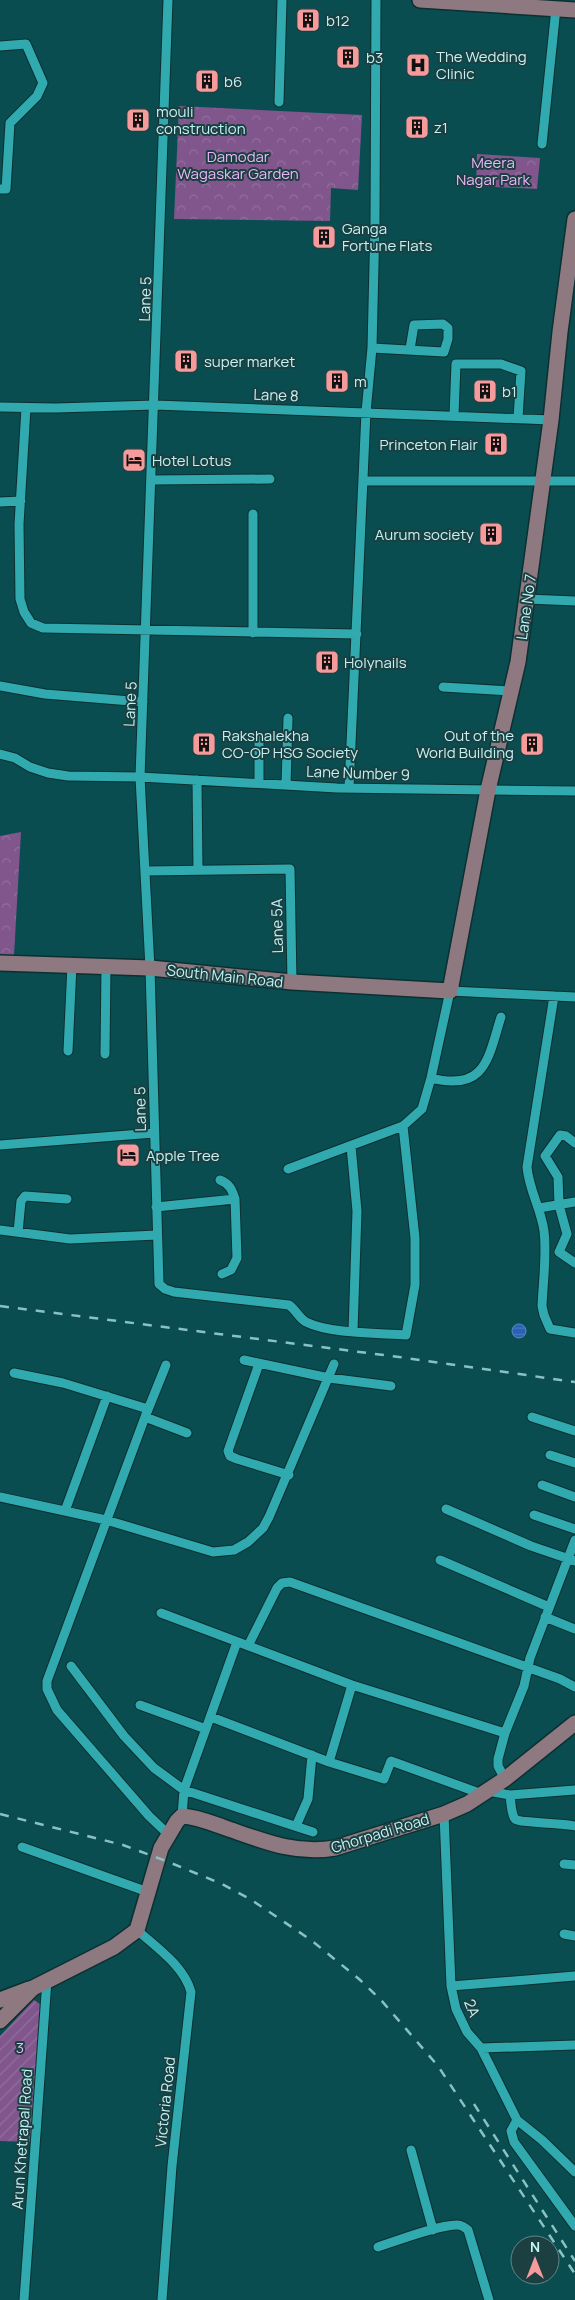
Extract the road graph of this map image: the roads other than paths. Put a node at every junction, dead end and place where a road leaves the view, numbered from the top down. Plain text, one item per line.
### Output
1 (168, 0) edge
2 (282, 0) edge
3 (376, 0) edge
4 (420, 0) edge
5 (556, 8) junction
6 (575, 10) edge
7 (0, 46) edge
8 (279, 102) dead end
9 (542, 144) dead end
10 (0, 189) edge
11 (575, 219) edge
12 (372, 348) junction
13 (410, 349) junction
14 (155, 405) junction
15 (0, 407) edge
16 (26, 408) junction
17 (366, 412) junction
18 (454, 416) junction
19 (518, 418) junction
20 (551, 420) junction
21 (270, 479) dead end
22 (543, 479) junction
23 (152, 480) junction
24 (364, 481) junction
25 (575, 481) edge
26 (21, 501) junction
27 (0, 502) edge
28 (253, 514) dead end
29 (527, 599) junction
30 (575, 601) edge
31 (147, 632) junction
32 (253, 633) junction
33 (357, 634) junction
34 (0, 686) edge
35 (443, 687) dead end
36 (512, 691) junction
37 (143, 702) junction
38 (288, 718) dead end
39 (259, 737) dead end
40 (0, 754) edge
41 (140, 777) junction
42 (196, 780) junction
43 (259, 783) junction
44 (286, 785) junction
45 (349, 788) junction
46 (488, 790) junction
47 (575, 791) edge
48 (198, 870) junction
49 (145, 871) junction
50 (0, 963) edge
51 (72, 966) junction
52 (106, 967) junction
53 (150, 968) junction
54 (292, 982) junction
55 (450, 991) junction
56 (554, 996) junction
57 (575, 997) edge
58 (501, 1017) dead end
59 (68, 1051) dead end
60 (105, 1054) dead end
61 (431, 1078) junction
62 (403, 1126) junction
63 (154, 1133) junction
64 (575, 1143) edge
65 (0, 1145) edge
66 (351, 1146) junction
67 (288, 1169) dead end
68 (220, 1180) dead end
69 (67, 1199) dead end
70 (235, 1199) junction
71 (575, 1202) edge
72 (559, 1205) junction
73 (156, 1207) junction
74 (539, 1208) junction
75 (0, 1230) edge
76 (18, 1232) junction
77 (157, 1235) junction
78 (575, 1263) edge
79 (222, 1274) dead end
80 (354, 1331) junction
81 (575, 1332) edge
82 (244, 1360) dead end
83 (259, 1364) junction
84 (334, 1364) dead end
85 (166, 1365) dead end
86 (14, 1373) dead end
87 (329, 1378) junction
88 (391, 1386) dead end
89 (107, 1396) junction
90 (146, 1413) junction
91 (532, 1416) dead end
92 (575, 1431) edge
93 (187, 1433) dead end
94 (550, 1455) dead end
95 (575, 1463) edge
96 (288, 1474) junction
97 (542, 1485) dead end
98 (0, 1497) edge
99 (575, 1497) edge
100 (446, 1509) dead end
101 (65, 1511) junction
102 (534, 1515) dead end
103 (106, 1520) junction
104 (575, 1529) edge
105 (575, 1540) edge
106 (440, 1560) dead end
107 (572, 1560) edge
108 (549, 1607) junction
109 (160, 1613) dead end
110 (545, 1617) junction
111 (575, 1629) edge
112 (237, 1642) junction
113 (248, 1646) junction
114 (71, 1666) dead end
115 (528, 1667) junction
116 (352, 1685) junction
117 (575, 1687) edge
118 (140, 1705) dead end
119 (211, 1717) junction
120 (575, 1723) edge
121 (206, 1729) junction
122 (506, 1733) junction
123 (312, 1755) junction
124 (329, 1762) junction
125 (505, 1779) junction
126 (184, 1790) junction
127 (575, 1790) edge
128 (485, 1793) junction
129 (510, 1795) junction
130 (444, 1814) junction
131 (182, 1816) junction
132 (296, 1826) junction
133 (575, 1826) edge
134 (313, 1832) dead end
135 (168, 1834) junction
136 (22, 1847) dead end
137 (564, 1864) dead end
138 (575, 1865) edge
139 (148, 1892) junction
140 (136, 1930) junction
141 (564, 1934) dead end
142 (575, 1936) edge
143 (575, 1976) edge
144 (47, 1980) junction
145 (450, 1986) junction
146 (33, 1988) junction
147 (0, 2000) edge
148 (0, 2021) edge
149 (575, 2045) edge
150 (481, 2048) junction
151 (517, 2120) junction
152 (411, 2150) dead end
153 (575, 2172) edge
154 (575, 2226) edge
155 (433, 2230) junction
156 (378, 2246) dead end
157 (24, 2300) edge
158 (162, 2300) edge
159 (489, 2300) edge

1 - 14 street, Lane 5
2 - 8 street
3 - 12 street
4 - 5 main road
5 - 6 main road
5 - 9 street
7 - 10 street
11 - 20 main road, Lane No 7
12 - 13 street
12 - 17 street
13 - 13 street
14 - 16 street, Lane 8
14 - 17 street, Lane 8
14 - 23 street, Lane 5
15 - 16 street, Lane 8
16 - 26 street
17 - 18 street, Lane 8
17 - 24 street
18 - 19 street, Lane 8
18 - 19 street
19 - 20 street, Lane 8
20 - 22 main road, Lane No 7
21 - 23 street
22 - 24 street
22 - 25 street
22 - 29 main road, Lane No 7
23 - 31 street, Lane 5
24 - 33 street
26 - 27 street
26 - 31 street
28 - 32 street
29 - 30 street
29 - 36 main road, Lane No 7
31 - 32 street
31 - 37 street, Lane 5
32 - 33 street
33 - 45 street
34 - 37 street
35 - 36 street
36 - 46 main road, Lane No 7
37 - 41 street, Lane 5
38 - 44 street
39 - 43 street
40 - 41 street, Lane Number 9
41 - 42 street, Lane Number 9
41 - 49 street, Lane 5
42 - 43 street, Lane Number 9
42 - 48 street
43 - 44 street, Lane Number 9
44 - 45 street, Lane Number 9
45 - 46 street, Lane Number 9
46 - 47 street, Lane Number 9
46 - 55 main road, Lane No 7
48 - 49 street
48 - 54 street, Lane 5A
49 - 53 street, Lane 5
50 - 51 main road, South Main Road
51 - 52 main road, South Main Road
51 - 59 street
52 - 53 main road, South Main Road
52 - 60 street
53 - 54 main road, South Main Road
53 - 63 street, Lane 5
54 - 55 main road, South Main Road
55 - 56 street
55 - 61 street
56 - 57 street
56 - 74 street
58 - 61 street
61 - 62 street
62 - 66 street
62 - 80 street
63 - 65 street
63 - 73 street, Lane 5
64 - 72 street
66 - 67 street
66 - 80 street
68 - 70 street
69 - 76 street
70 - 73 street
70 - 79 street
71 - 72 street
72 - 74 street
72 - 78 street
73 - 77 street, Lane 5
74 - 81 street
75 - 76 street
76 - 77 street
77 - 80 street, Lane 5
82 - 83 street
83 - 87 street
83 - 96 street
84 - 87 street
85 - 90 street
86 - 89 street
87 - 88 street
87 - 96 street
89 - 90 street
89 - 101 street
90 - 93 street
90 - 103 street
91 - 92 street
94 - 95 street
96 - 103 street
97 - 99 street
98 - 101 street
100 - 107 street
101 - 103 street
102 - 104 street
103 - 135 street
105 - 107 street
106 - 108 street
107 - 108 street
108 - 110 street
109 - 112 street
110 - 111 street
110 - 115 street
112 - 113 street
112 - 119 street
113 - 115 street
113 - 116 street
114 - 126 street
115 - 117 street
115 - 122 street
116 - 122 street
116 - 124 street
118 - 121 street
119 - 121 street
119 - 123 street
120 - 125 main road, Ghorpadi Road
121 - 126 street
122 - 125 street
123 - 124 street
123 - 132 street
124 - 128 street
125 - 128 main road, Ghorpadi Road
126 - 131 street
126 - 132 street
127 - 129 street
128 - 129 street
128 - 130 main road, Ghorpadi Road
129 - 133 street
130 - 131 main road, Ghorpadi Road
130 - 145 street, 2A
131 - 135 main road
132 - 134 street
135 - 139 main road
136 - 139 street
137 - 138 street
139 - 140 main road
140 - 144 main road
140 - 158 street, Victoria Road
141 - 142 street
143 - 145 street
144 - 146 main road
144 - 157 street, Arun Khetrapal Road
145 - 150 street, 2A
146 - 147 main road
146 - 148 main road
149 - 150 street
150 - 151 street, 2A
151 - 153 street, 2A
151 - 154 street
152 - 155 street
155 - 156 street
155 - 159 street

